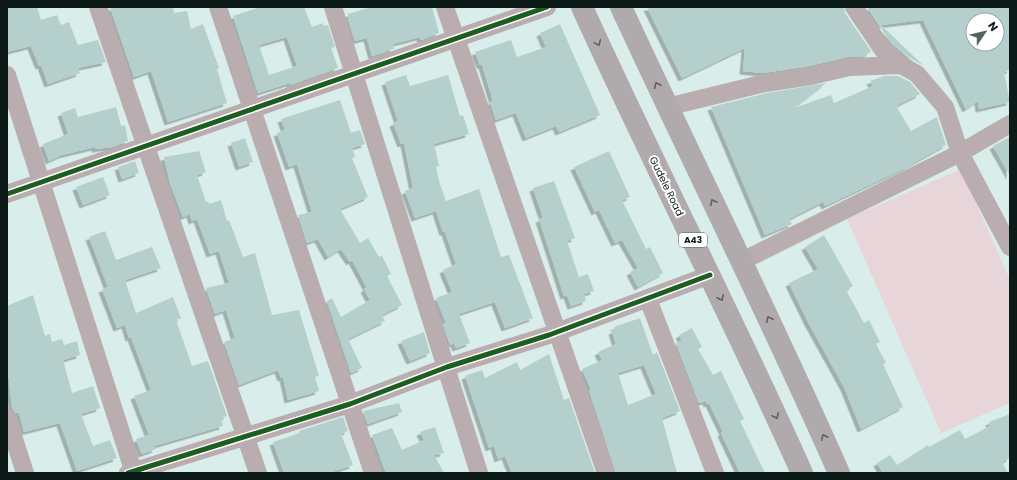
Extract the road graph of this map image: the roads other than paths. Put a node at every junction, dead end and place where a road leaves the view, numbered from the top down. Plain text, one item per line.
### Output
1 (98, 7) edge
2 (218, 7) edge
3 (333, 7) edge
4 (445, 7) edge
5 (547, 7) edge
6 (582, 7) edge
7 (621, 7) edge
8 (854, 7) edge
9 (456, 38) junction
10 (901, 66) junction
11 (355, 73) junction
12 (7, 75) edge
13 (667, 107) junction
14 (253, 109) junction
15 (1010, 124) edge
16 (146, 146) junction
17 (960, 153) junction
18 (42, 182) junction
19 (7, 194) edge
20 (1010, 247) edge
21 (742, 261) junction
22 (710, 275) junction
23 (648, 299) junction
24 (557, 332) junction
25 (447, 367) junction
26 (350, 404) junction
27 (7, 417) edge
28 (246, 436) junction
29 (132, 472) edge
30 (25, 473) edge
31 (258, 473) edge
32 (373, 473) edge
33 (479, 473) edge
34 (606, 473) edge
35 (715, 473) edge
36 (802, 473) edge
37 (839, 473) edge

1 - 16 street
2 - 14 street
3 - 11 street
4 - 9 street
5 - 9 street
6 -> 22 highway, Gudele Road / A43
13 -> 7 highway
8 - 10 street
9 - 11 street
9 - 24 street
10 - 13 street
10 - 17 street
11 - 14 street
11 - 25 street
12 - 18 street
21 -> 13 highway
14 - 16 street
14 - 26 street
15 - 17 street
16 - 18 street
16 - 28 street
17 - 20 street
17 - 21 street
18 - 19 street
18 - 29 street
37 -> 21 highway
22 - 23 street
22 -> 36 highway, Gudele Road / A43
23 - 24 street
23 - 35 street
24 - 25 street
24 - 34 street
25 - 26 street
25 - 33 street
26 - 28 street
26 - 32 street
27 - 30 street
28 - 29 street
28 - 31 street

